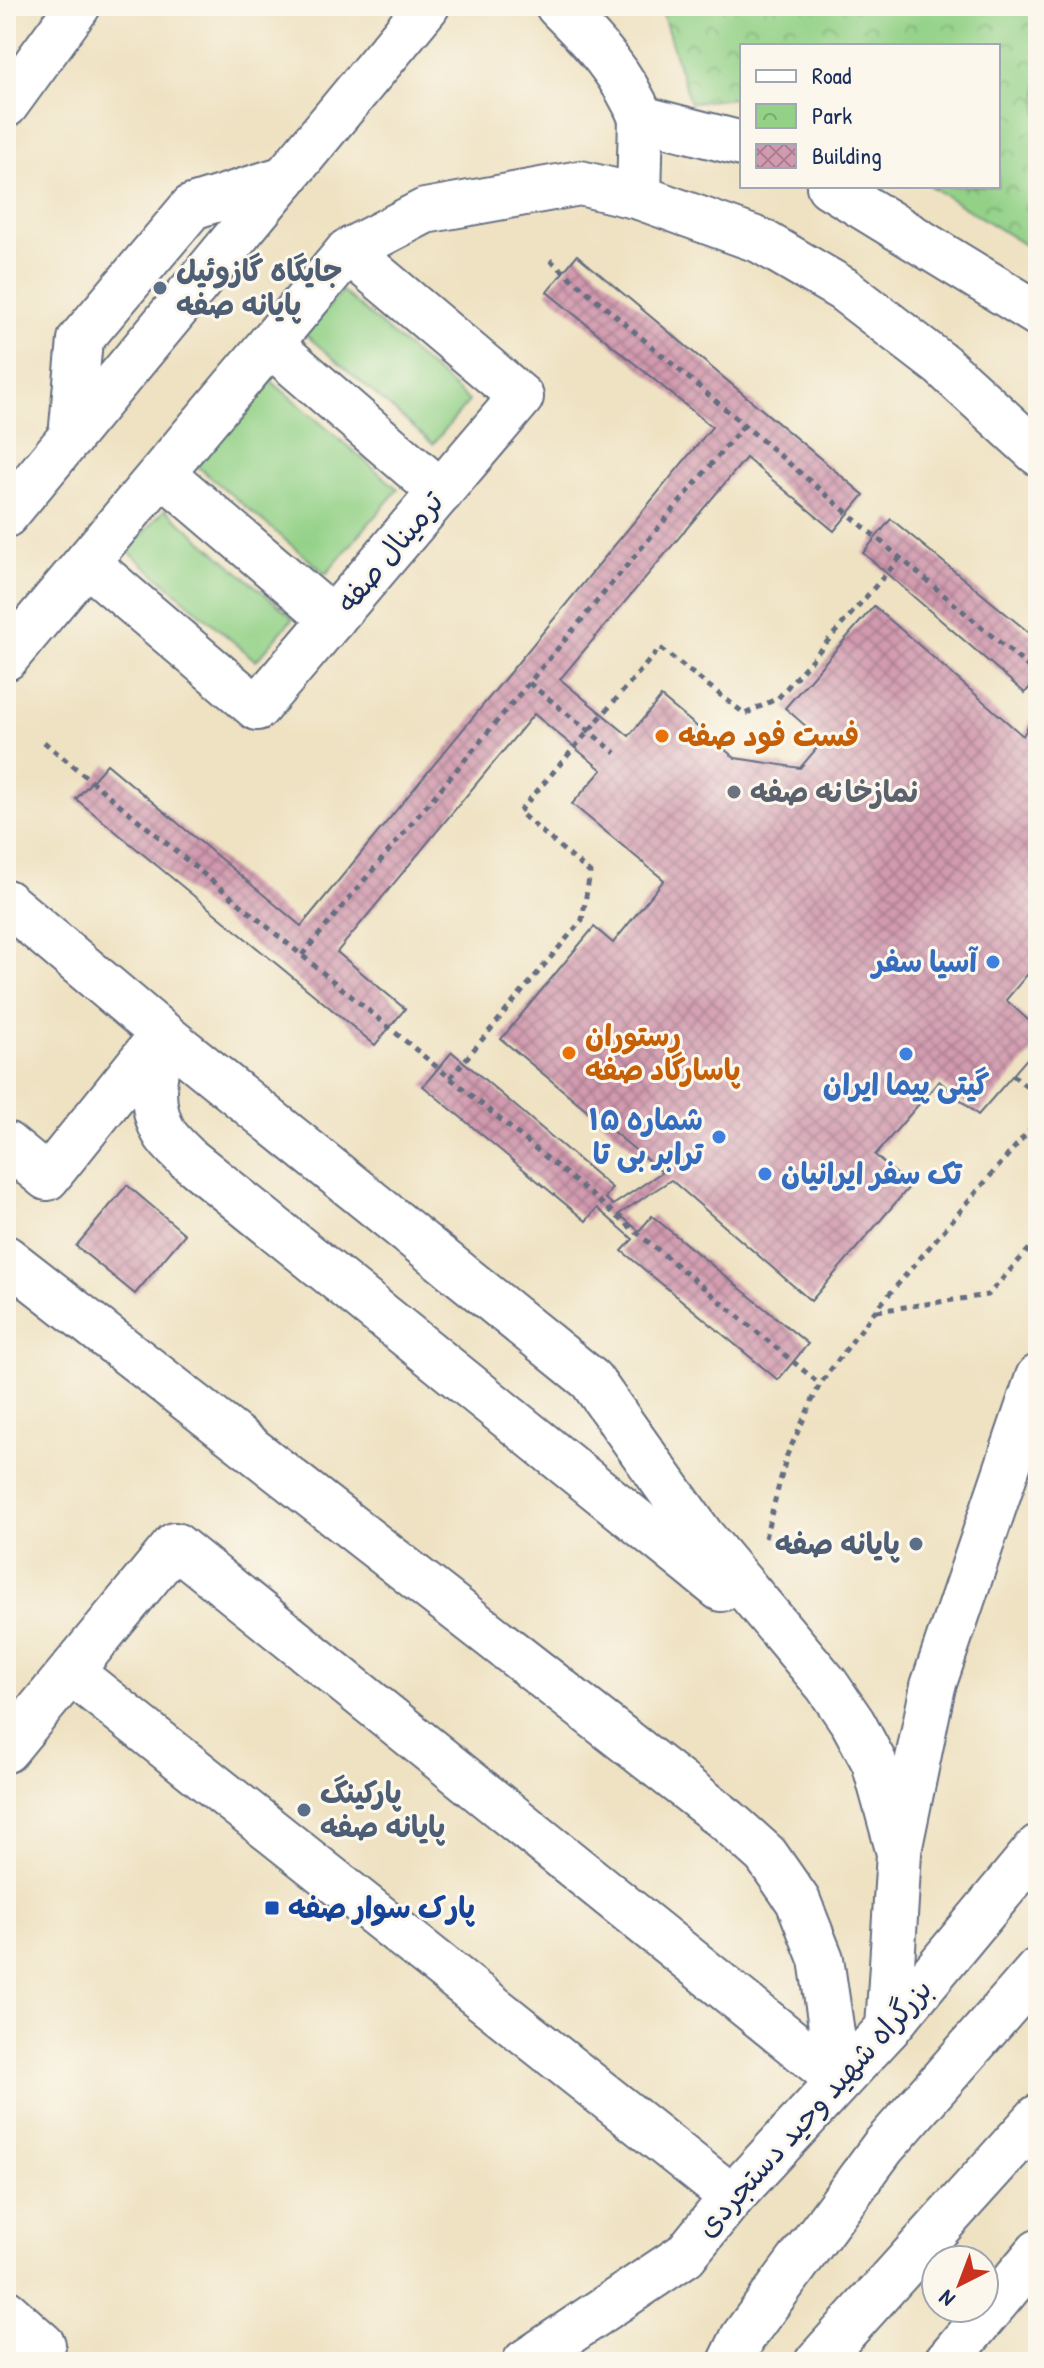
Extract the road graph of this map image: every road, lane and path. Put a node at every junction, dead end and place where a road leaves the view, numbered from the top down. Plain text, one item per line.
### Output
1 (78, 6) edge
2 (427, 6) edge
3 (558, 6) edge
4 (6, 105) edge
5 (641, 118) junction
6 (740, 143) edge
7 (832, 188) edge
8 (639, 197) junction
9 (348, 251) junction
10 (550, 260) dead end
11 (1038, 314) edge
12 (270, 344) junction
13 (744, 425) junction
14 (1038, 453) edge
15 (162, 473) junction
16 (441, 492) junction
17 (6, 515) edge
18 (900, 558) junction
19 (87, 563) junction
20 (333, 619) junction
21 (6, 658) edge
22 (1038, 675) edge
23 (529, 683) junction
24 (44, 742) dead end
25 (616, 753) dead end
26 (6, 902) edge
27 (302, 955) junction
28 (163, 1034) junction
29 (1013, 1075) dead end
30 (450, 1078) junction
31 (1038, 1097) edge
32 (1038, 1120) edge
33 (6, 1144) edge
34 (1038, 1239) edge
35 (6, 1258) edge
36 (875, 1311) junction
37 (1038, 1377) edge
38 (820, 1384) junction
39 (750, 1596) junction
40 (791, 1645) junction
41 (71, 1672) junction
42 (6, 1750) edge
43 (1038, 1847) edge
44 (899, 1853) junction
45 (1038, 1970) edge
46 (888, 2028) junction
47 (839, 2080) junction
48 (1038, 2117) edge
49 (732, 2197) junction
50 (1038, 2252) edge
51 (685, 2255) junction
52 (6, 2312) edge
53 (6, 2346) edge
54 (525, 2362) edge
55 (582, 2362) edge
56 (731, 2362) edge
57 (817, 2362) edge
58 (946, 2362) edge

1 - 4 main road
2 - 17 main road
3 - 5 main road
5 - 6 main road
5 - 8 main road
7 - 11 main road
8 - 9 main road
8 - 14 main road
9 - 12 main road
9 - 16 main road, ترمینال صفه
10 - 13 path
12 - 15 main road
12 - 16 main road
13 - 18 path
13 - 23 path
15 - 19 main road
15 - 20 main road
16 - 20 main road, ترمینال صفه
18 - 22 path
18 - 30 path
19 - 20 main road, ترمینال صفه
19 - 21 main road
23 - 25 path
23 - 27 path
24 - 27 path
26 - 28 main road
27 - 30 path
28 - 33 main road
28 - 39 main road
28 - 40 main road
29 - 31 path
30 - 38 path
32 - 36 path
34 - 36 path
35 - 47 main road
36 - 38 path
37 - 44 main road
38 - 39 path
39 - 40 main road
40 - 44 main road
41 - 42 main road
41 - 47 main road
41 - 49 main road
43 - 46 main road, بزرگراه شهید وحید دستجردی
44 - 46 main road
45 - 56 main road
46 - 47 main road, بزرگراه شهید وحید دستجردی
47 - 49 main road, بزرگراه شهید وحید دستجردی
48 - 57 main road
49 - 51 main road, بزرگراه شهید وحید دستجردی
50 - 58 main road
51 - 54 main road
51 - 55 main road, بزرگراه شهید وحید دستجردی
52 - 53 main road

